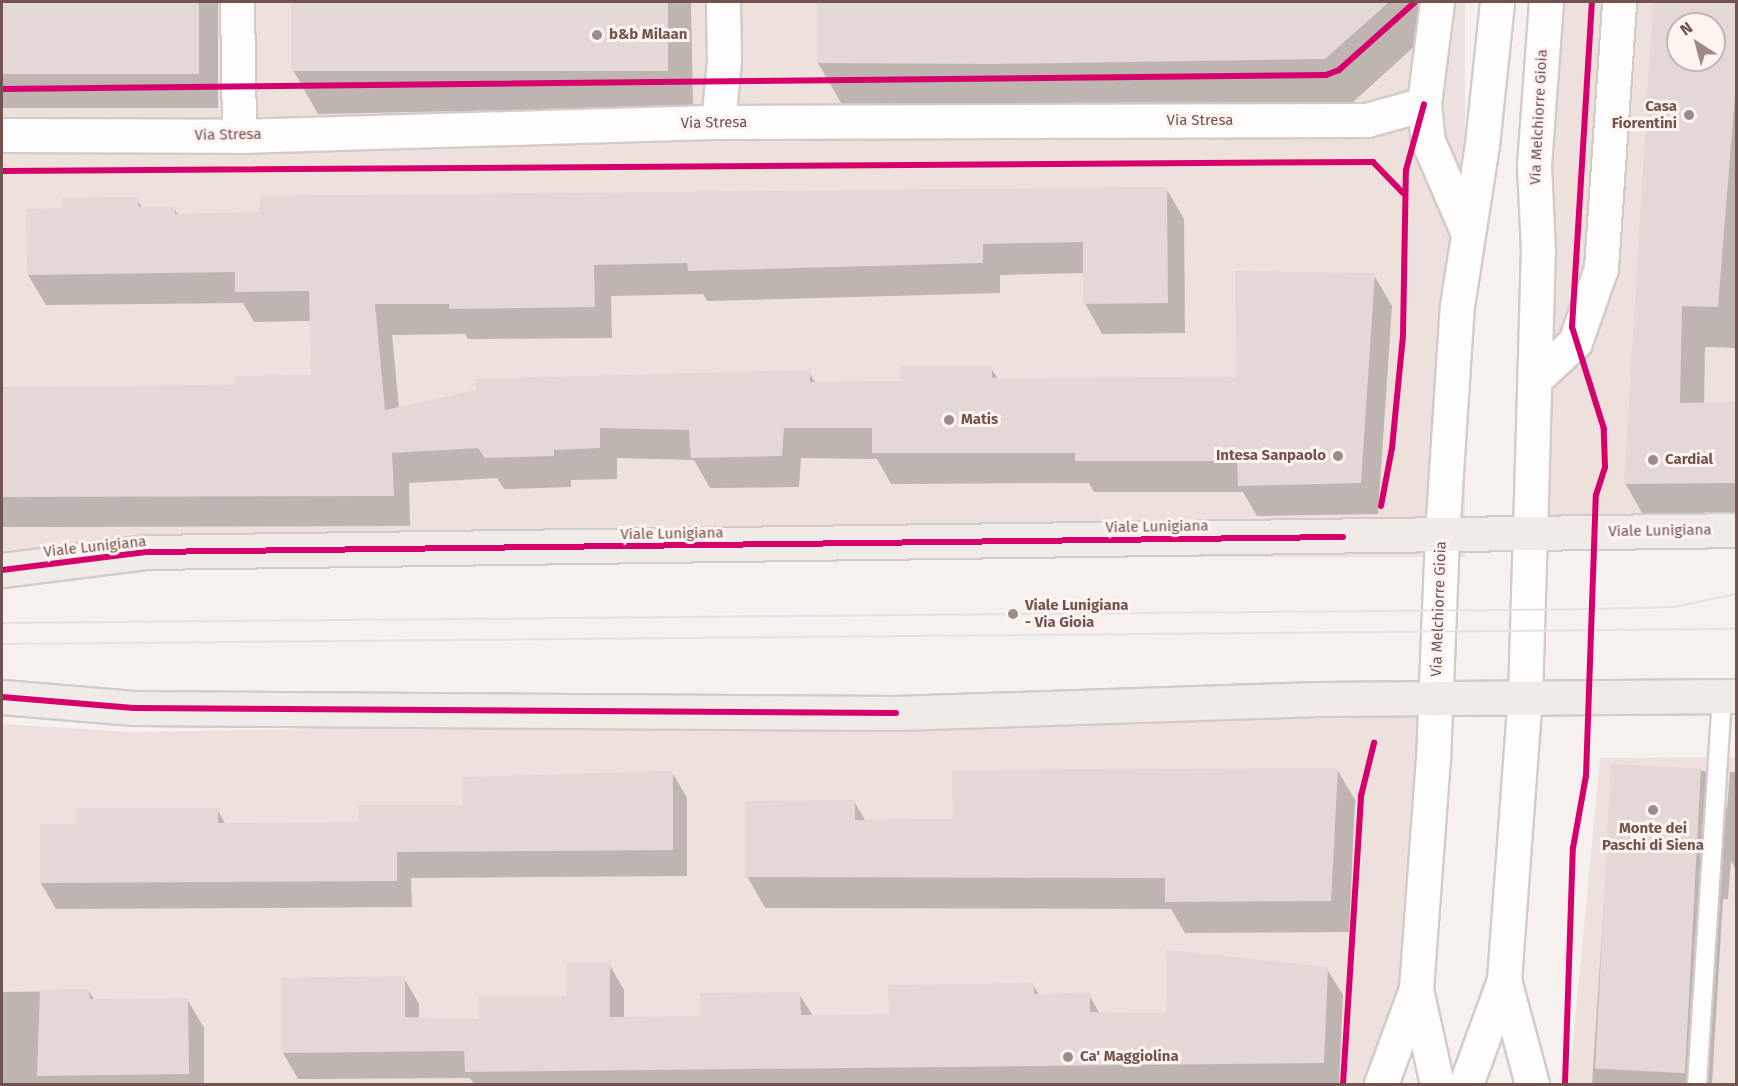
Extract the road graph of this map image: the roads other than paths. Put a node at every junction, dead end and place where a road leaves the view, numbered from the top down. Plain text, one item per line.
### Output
1 (237, 2) edge
2 (723, 2) edge
3 (1437, 2) edge
4 (1497, 2) edge
5 (1546, 2) edge
6 (1619, 2) edge
7 (1424, 104) junction
8 (718, 122) junction
9 (2, 135) edge
10 (239, 136) junction
11 (1466, 229) junction
12 (1537, 377) junction
13 (1737, 530) edge
14 (1530, 533) junction
15 (1442, 535) junction
16 (2, 570) edge
17 (1525, 696) junction
18 (1729, 696) edge
19 (2, 697) edge
20 (1436, 698) junction
21 (1504, 980) junction
22 (1416, 990) junction
23 (1381, 1084) edge
24 (1437, 1084) edge
25 (1466, 1084) edge
26 (1532, 1084) edge
27 (1697, 1084) edge

1 - 10 street
2 - 8 street
3 - 7 street, Via Melchiorre Gioia
4 - 11 street, Via Melchiorre Gioia
5 - 12 street, Via Melchiorre Gioia
6 - 12 street
7 - 8 street, Via Stresa
7 - 11 street, Via Melchiorre Gioia
8 - 10 street, Via Stresa
9 - 10 street, Via Stresa
11 - 15 street, Via Melchiorre Gioia
12 - 14 street, Via Melchiorre Gioia
13 - 14 main road, Viale Lunigiana
14 - 15 main road, Viale Lunigiana
14 - 17 street, Via Melchiorre Gioia
15 - 16 main road, Viale Lunigiana
15 - 20 street, Via Melchiorre Gioia
17 - 18 main road
17 - 20 main road
17 - 21 street, Via Melchiorre Gioia
18 - 27 lane
19 - 20 main road
20 - 22 street, Via Melchiorre Gioia
21 - 25 street, Via Melchiorre Gioia
21 - 26 street, Via Melchiorre Gioia
22 - 23 street, Via Melchiorre Gioia
22 - 24 street, Via Melchiorre Gioia

